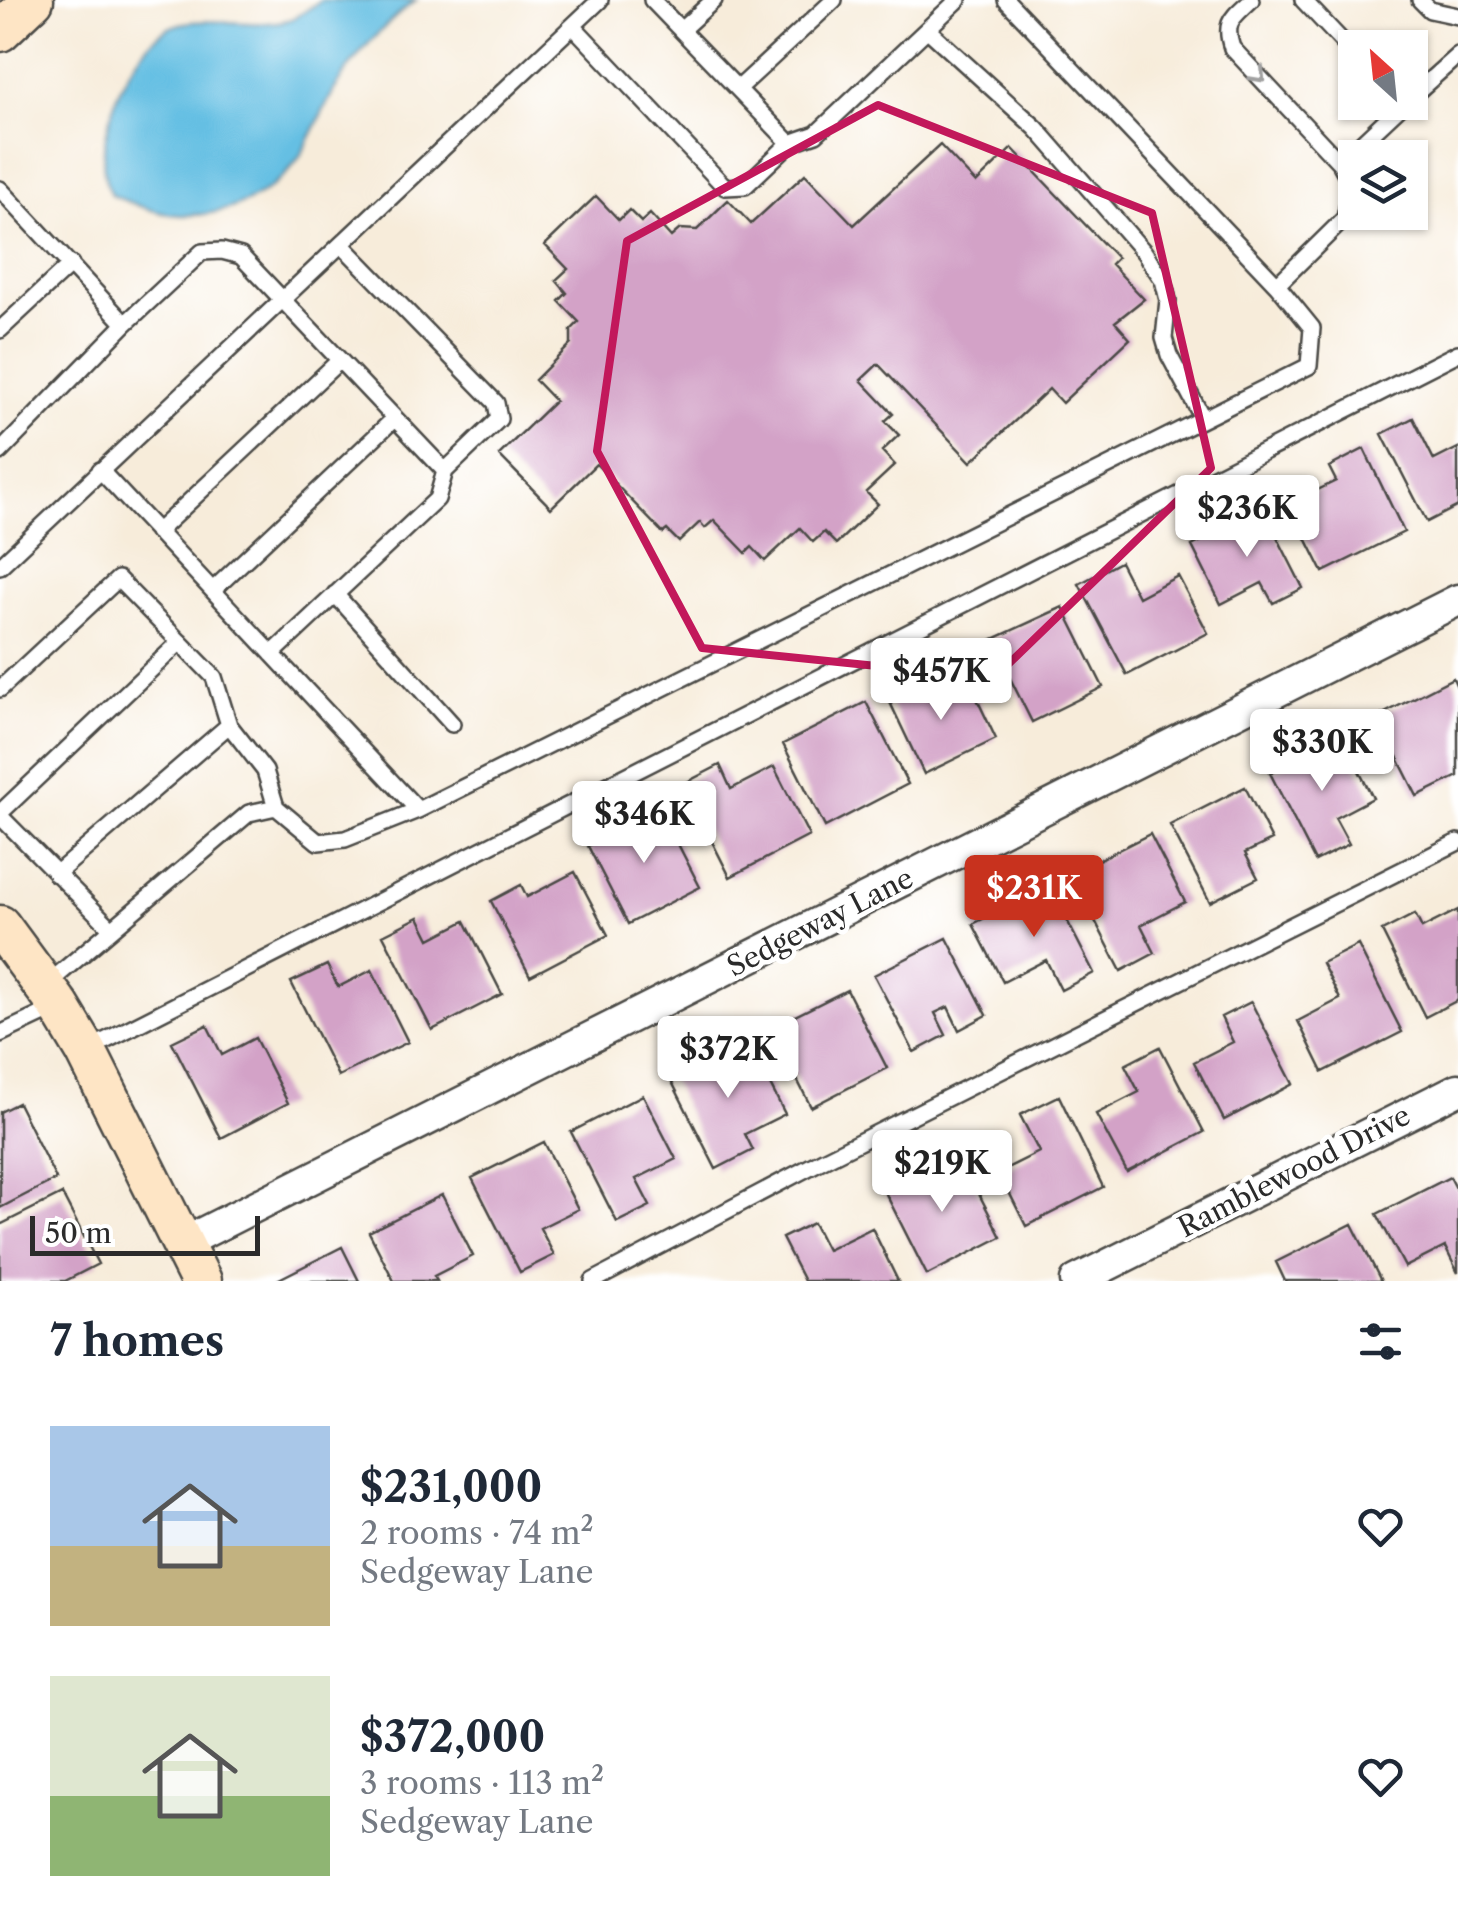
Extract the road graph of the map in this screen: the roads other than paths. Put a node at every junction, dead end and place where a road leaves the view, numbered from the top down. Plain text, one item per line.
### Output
1 (33, 0) edge
2 (600, 0) edge
3 (652, 0) edge
4 (714, 0) edge
5 (834, 0) edge
6 (958, 0) edge
7 (1006, 0) edge
8 (1251, 0) edge
9 (1304, 0) edge
10 (1420, 0) edge
11 (1458, 16) edge
12 (573, 26) junction
13 (0, 30) edge
14 (682, 30) junction
15 (928, 30) junction
16 (1338, 37) edge
17 (1458, 55) edge
18 (1428, 81) edge
19 (738, 89) junction
20 (1385, 120) edge
21 (1364, 140) edge
22 (790, 143) junction
23 (1338, 161) edge
24 (3, 199) edge
25 (1338, 225) edge
26 (342, 244) junction
27 (71, 264) junction
28 (1278, 285) junction
29 (283, 300) junction
30 (125, 324) junction
31 (0, 330) edge
32 (1458, 353) edge
33 (340, 360) junction
34 (1202, 417) junction
35 (395, 418) junction
36 (0, 452) edge
37 (100, 470) junction
38 (446, 471) junction
39 (157, 532) junction
40 (0, 566) edge
41 (213, 590) junction
42 (335, 594) junction
43 (1458, 600) edge
44 (180, 642) junction
45 (272, 654) junction
46 (0, 689) edge
47 (452, 724) dead end
48 (228, 725) junction
49 (276, 807) junction
50 (418, 810) junction
51 (0, 814) edge
52 (1458, 842) edge
53 (56, 874) junction
54 (0, 926) edge
55 (112, 930) junction
56 (52, 996) junction
57 (0, 1034) edge
58 (86, 1051) junction
59 (1458, 1089) edge
60 (183, 1244) junction
61 (202, 1281) edge
62 (593, 1281) edge
63 (1076, 1281) edge

1 - 13 street
2 - 12 lane
3 - 14 lane
4 - 14 lane
5 - 19 lane
6 - 15 lane
7 - 28 lane
8 -> 23 lane
9 - 16 lane
10 - 11 lane
12 - 22 lane
12 - 26 lane
14 - 19 lane
15 - 22 lane
15 - 34 lane
17 - 18 lane
19 - 22 lane
20 - 21 lane
24 - 27 lane
25 - 28 lane
26 - 29 lane
26 - 38 lane
27 - 30 lane
27 - 31 lane
28 - 34 lane
29 - 30 lane
29 - 33 lane
29 - 37 lane
30 - 36 lane
32 - 58 lane
33 - 35 lane
33 - 39 lane
34 - 50 lane
35 - 38 lane
35 - 41 lane
37 - 39 lane
37 - 40 lane
38 - 42 lane
39 - 41 lane
41 - 45 lane
42 - 45 lane
42 - 47 lane
43 - 60 street, Sedgeway Lane
44 - 46 lane
44 - 48 lane
44 - 51 lane
45 - 50 lane
48 - 49 lane
48 - 53 lane
49 - 50 lane
49 - 55 lane
51 - 53 lane
52 - 62 lane
53 - 55 lane
54 - 56 street
55 - 56 lane
56 - 57 lane
56 - 58 street
58 - 60 street
59 - 63 street, Ramblewood Drive
60 - 61 street

